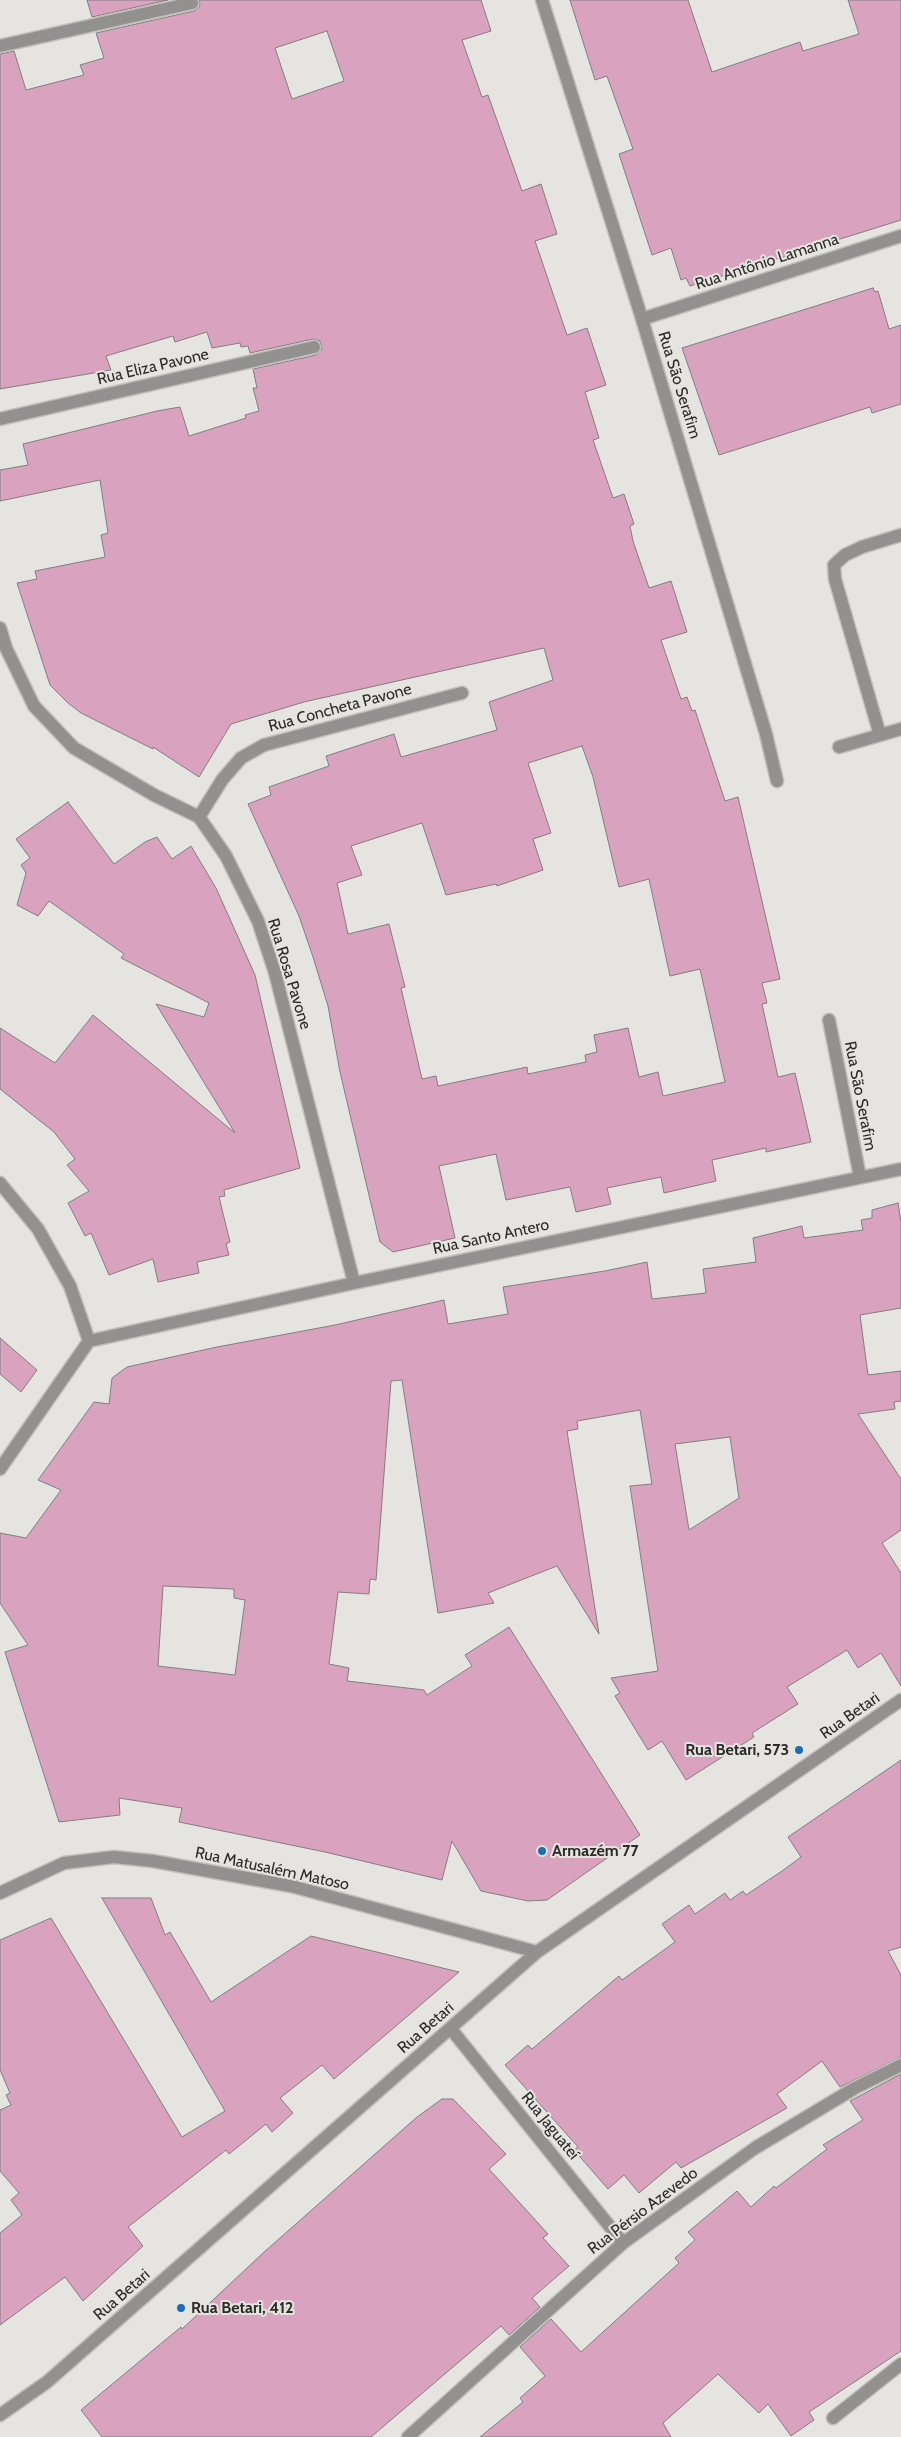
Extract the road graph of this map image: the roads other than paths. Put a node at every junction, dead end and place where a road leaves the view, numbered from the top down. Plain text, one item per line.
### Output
1 (542, 0) edge
2 (192, 3) dead end
3 (0, 46) edge
4 (901, 236) edge
5 (642, 319) junction
6 (314, 347) dead end
7 (0, 419) edge
8 (901, 535) edge
9 (0, 628) edge
10 (462, 693) dead end
11 (901, 729) edge
12 (880, 735) junction
13 (839, 747) dead end
14 (777, 781) dead end
15 (199, 817) junction
16 (828, 1020) dead end
17 (901, 1169) edge
18 (860, 1177) junction
19 (0, 1183) edge
20 (354, 1283) junction
21 (89, 1341) junction
22 (0, 1469) edge
23 (901, 1700) edge
24 (0, 1892) edge
25 (537, 1952) junction
26 (451, 2029) junction
27 (901, 2065) edge
28 (623, 2243) junction
29 (901, 2364) edge
30 (0, 2415) edge
31 (834, 2418) dead end
32 (408, 2437) edge

1 - 5 street, Rua São Serafim
2 - 3 street
4 - 5 street, Rua Antônio Lamanna
5 - 14 street, Rua São Serafim
6 - 7 street, Rua Eliza Pavone
8 - 12 street
9 - 15 street, Rua Rosa Pavone
10 - 15 street, Rua Concheta Pavone
11 - 12 street
12 - 13 street
15 - 20 street, Rua Rosa Pavone
16 - 18 street, Rua São Serafim
17 - 18 street, Rua Santo Antero
18 - 20 street, Rua Santo Antero
19 - 21 street
20 - 21 street, Rua Santo Antero
21 - 22 street
23 - 25 street, Rua Betari
24 - 25 street, Rua Matusalém Matoso
25 - 26 street, Rua Betari
26 - 28 street, Rua Jaguateí
26 - 30 street, Rua Betari
27 - 28 street, Rua Pérsio Azevedo
28 - 32 street, Rua Pérsio Azevedo
29 - 31 street

